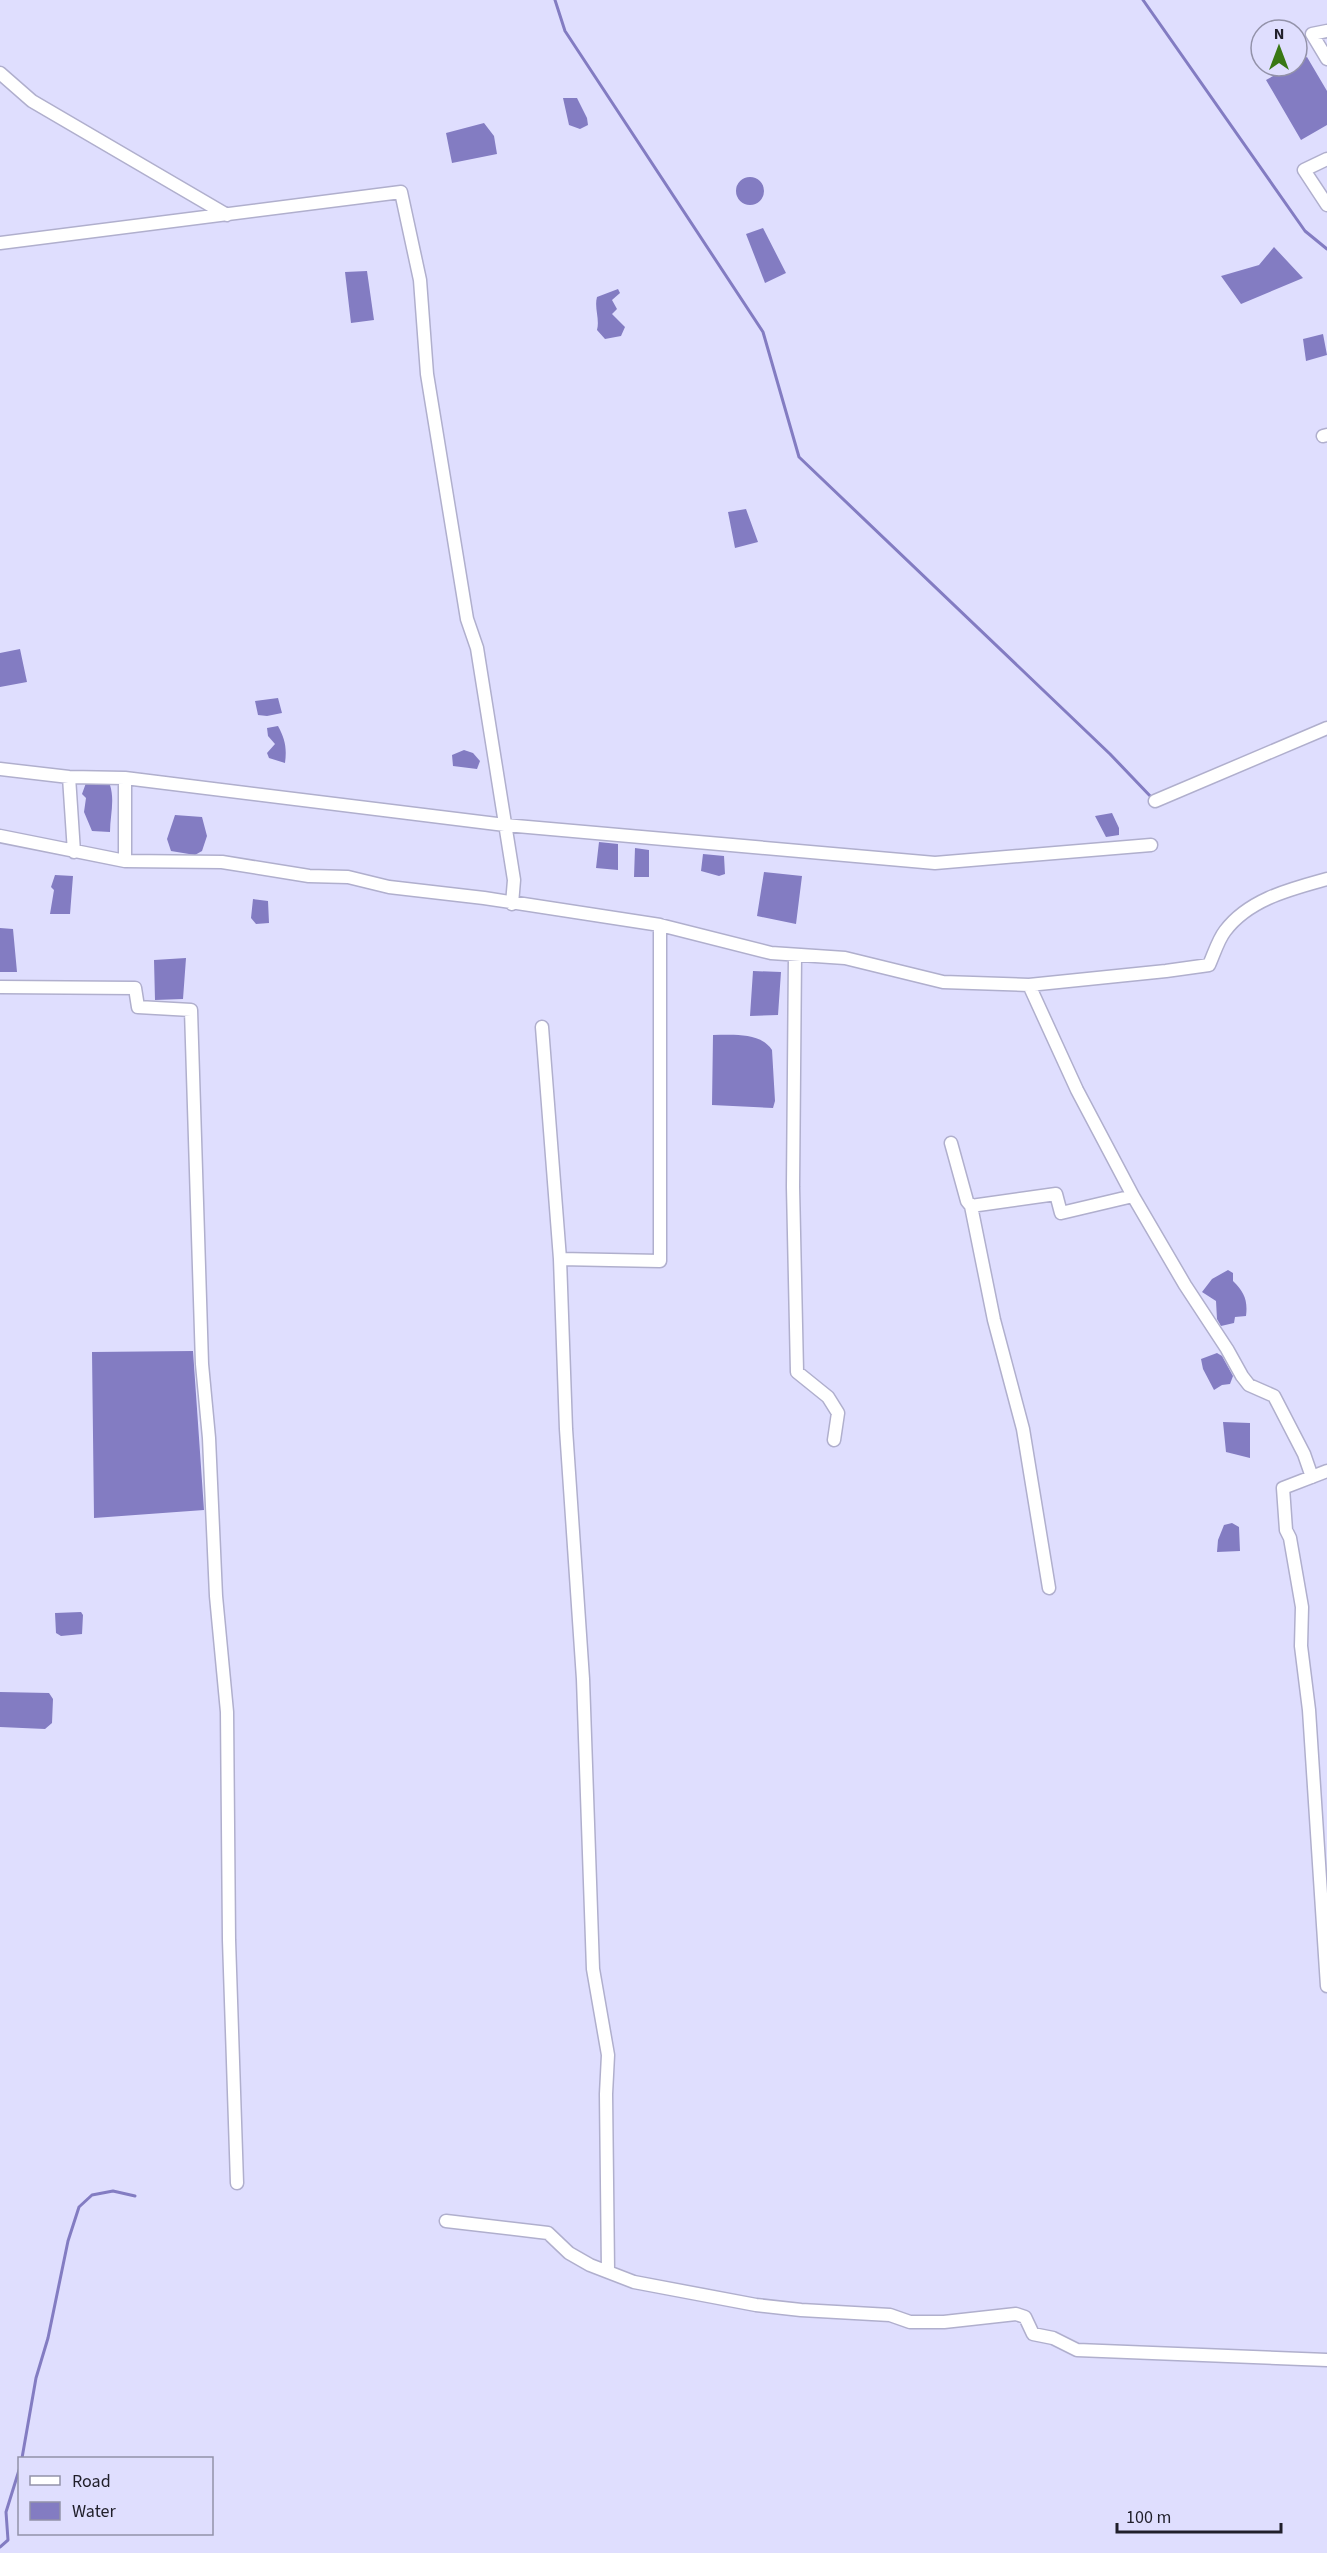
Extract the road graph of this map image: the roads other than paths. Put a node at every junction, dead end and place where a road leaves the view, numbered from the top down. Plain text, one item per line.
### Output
1 (1327, 31) edge
2 (1327, 59) edge
3 (0, 73) edge
4 (1327, 159) edge
5 (1327, 205) edge
6 (227, 215) junction
7 (0, 243) edge
8 (1327, 728) edge
9 (0, 769) edge
10 (69, 777) junction
11 (125, 778) junction
12 (1155, 801) dead end
13 (505, 825) junction
14 (0, 836) edge
15 (1151, 845) dead end
16 (74, 852) junction
17 (125, 861) junction
18 (1327, 879) edge
19 (512, 904) junction
20 (660, 925) junction
21 (795, 955) junction
22 (1029, 985) junction
23 (0, 987) edge
24 (542, 1027) dead end
25 (951, 1143) dead end
26 (1132, 1196) junction
27 (971, 1206) junction
28 (560, 1259) junction
29 (834, 1440) dead end
30 (1327, 1471) edge
31 (1312, 1477) junction
32 (1049, 1588) dead end
33 (1327, 1986) edge
34 (237, 2183) dead end
35 (446, 2221) dead end
36 (608, 2271) junction
37 (1327, 2360) edge

1 - 2 street
3 - 6 street
4 - 5 street
6 - 7 street
6 - 13 street
8 - 12 street
9 - 10 street
10 - 11 street
10 - 16 street
11 - 13 street
11 - 17 street
13 - 15 street
13 - 19 street
14 - 16 street
16 - 17 street
17 - 19 street
18 - 22 street
19 - 20 street
20 - 21 street
20 - 28 street
21 - 22 street
21 - 29 street
22 - 26 street
23 - 34 street
24 - 28 street
25 - 27 street
26 - 27 street
26 - 31 street
27 - 32 street
28 - 36 street
30 - 31 street
31 - 33 street
35 - 36 street
36 - 37 street

